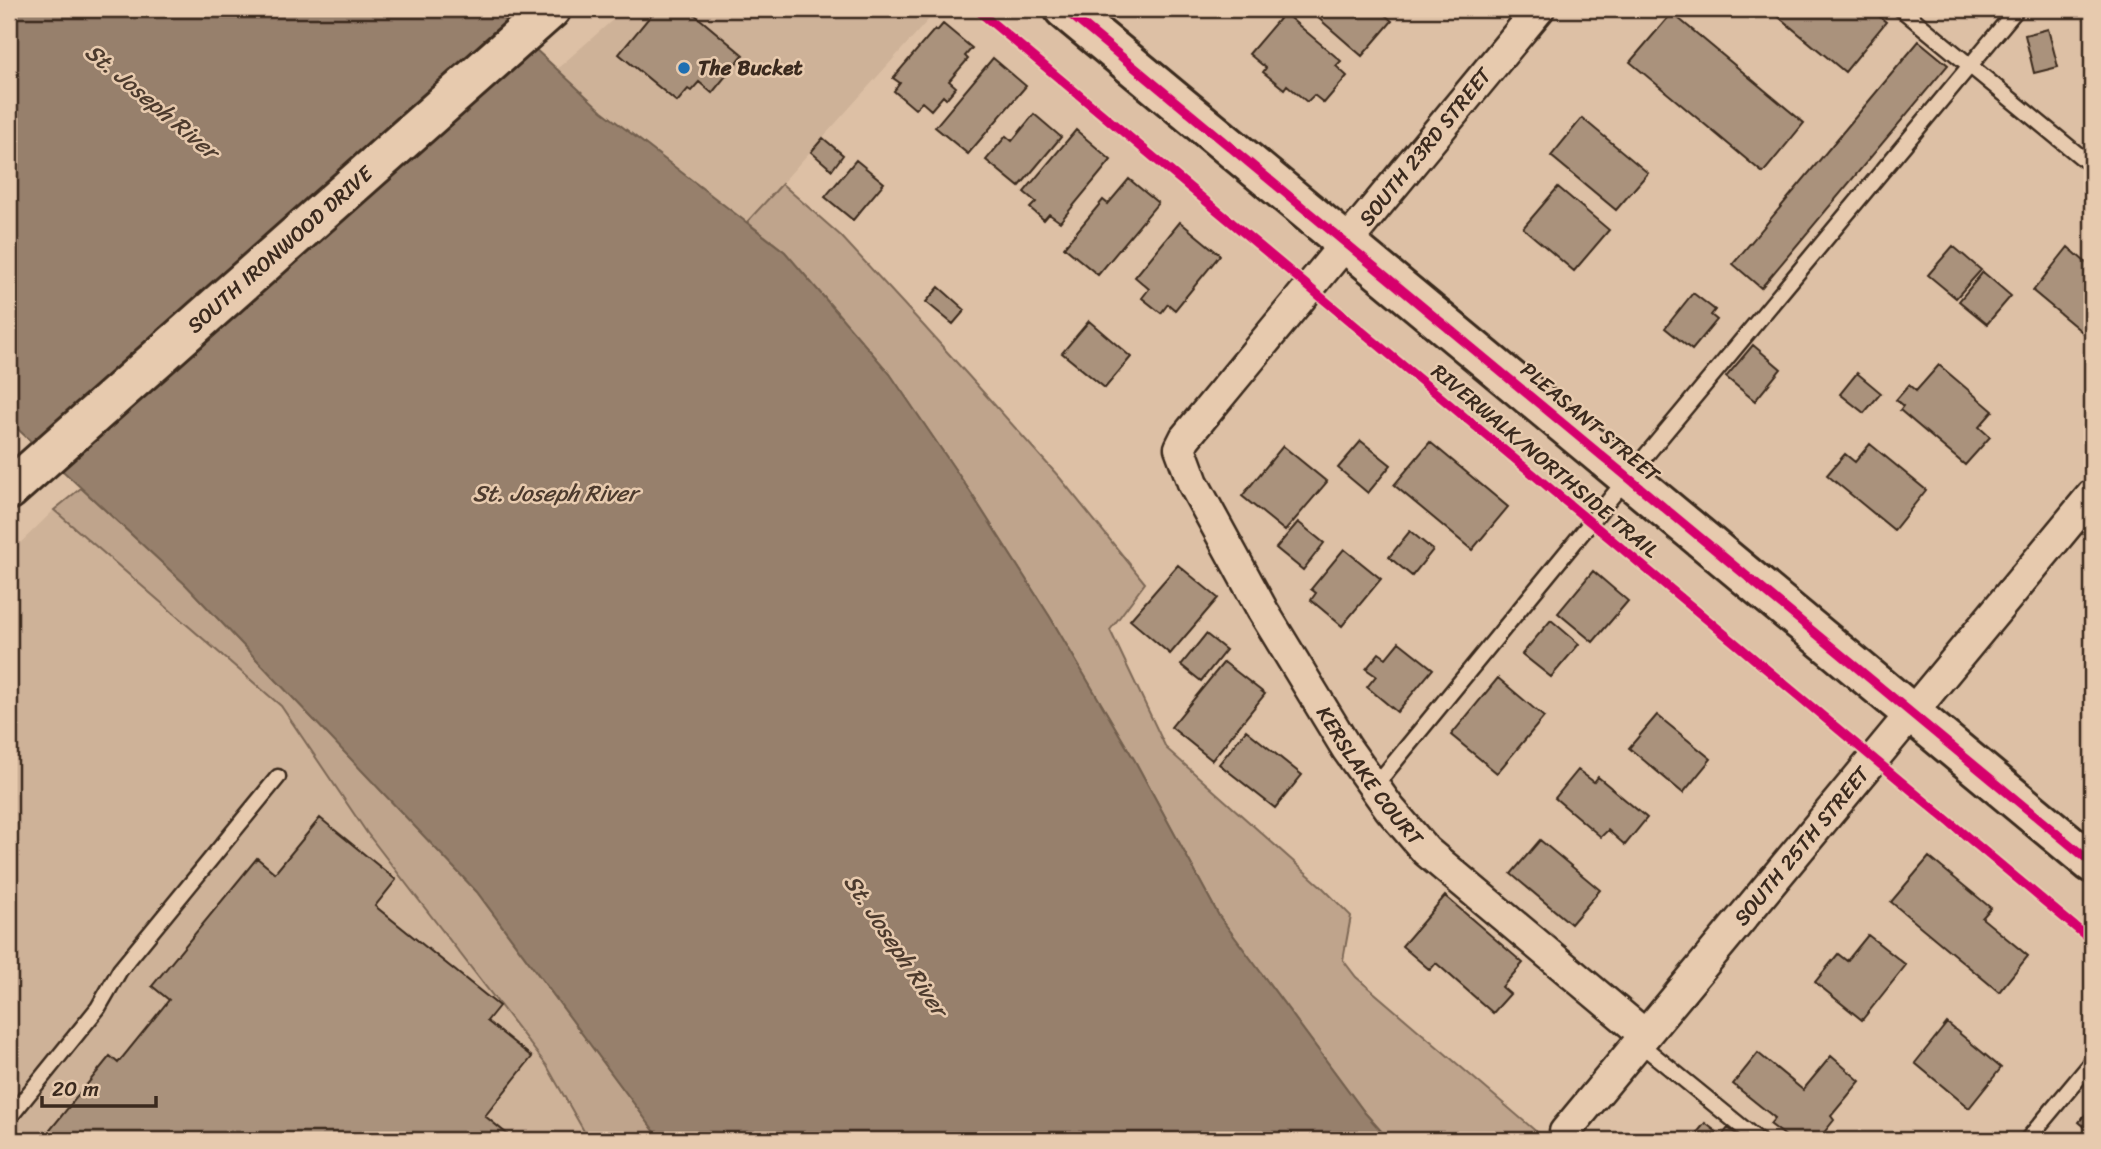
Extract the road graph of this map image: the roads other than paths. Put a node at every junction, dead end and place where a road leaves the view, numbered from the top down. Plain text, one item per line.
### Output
1 (551, 9) edge
2 (1064, 9) edge
3 (1539, 9) edge
4 (1901, 9) edge
5 (2017, 9) edge
6 (1970, 67) junction
7 (2092, 166) edge
8 (1347, 242) junction
9 (1180, 448) joint
10 (1628, 477) junction
11 (9, 490) edge
12 (2092, 495) edge
13 (1912, 712) junction
14 (278, 777) dead end
15 (1374, 787) junction
16 (2092, 863) edge
17 (1642, 1039) junction
18 (2092, 1062) edge
19 (9, 1118) edge
20 (1565, 1132) dead end
21 (1758, 1140) edge
22 (2027, 1140) edge

1 - 11 street, SOUTH IRONWOOD DRIVE
2 - 8 street, PLEASANT STREET
3 - 8 street, SOUTH 23RD STREET
4 - 6 lane
5 - 6 lane
6 - 7 lane
6 - 10 lane
8 - 9 street, SOUTH 23RD STREET
8 - 10 street, PLEASANT STREET
9 - 15 street, KERSLAKE COURT
10 - 13 street, PLEASANT STREET
10 - 15 lane
12 - 13 street, SOUTH 25TH STREET
13 - 16 street, PLEASANT STREET
13 - 17 street, SOUTH 25TH STREET
14 - 19 lane
15 - 17 street, KERSLAKE COURT
17 - 20 street, SOUTH 25TH STREET
17 - 21 lane
18 - 22 lane

